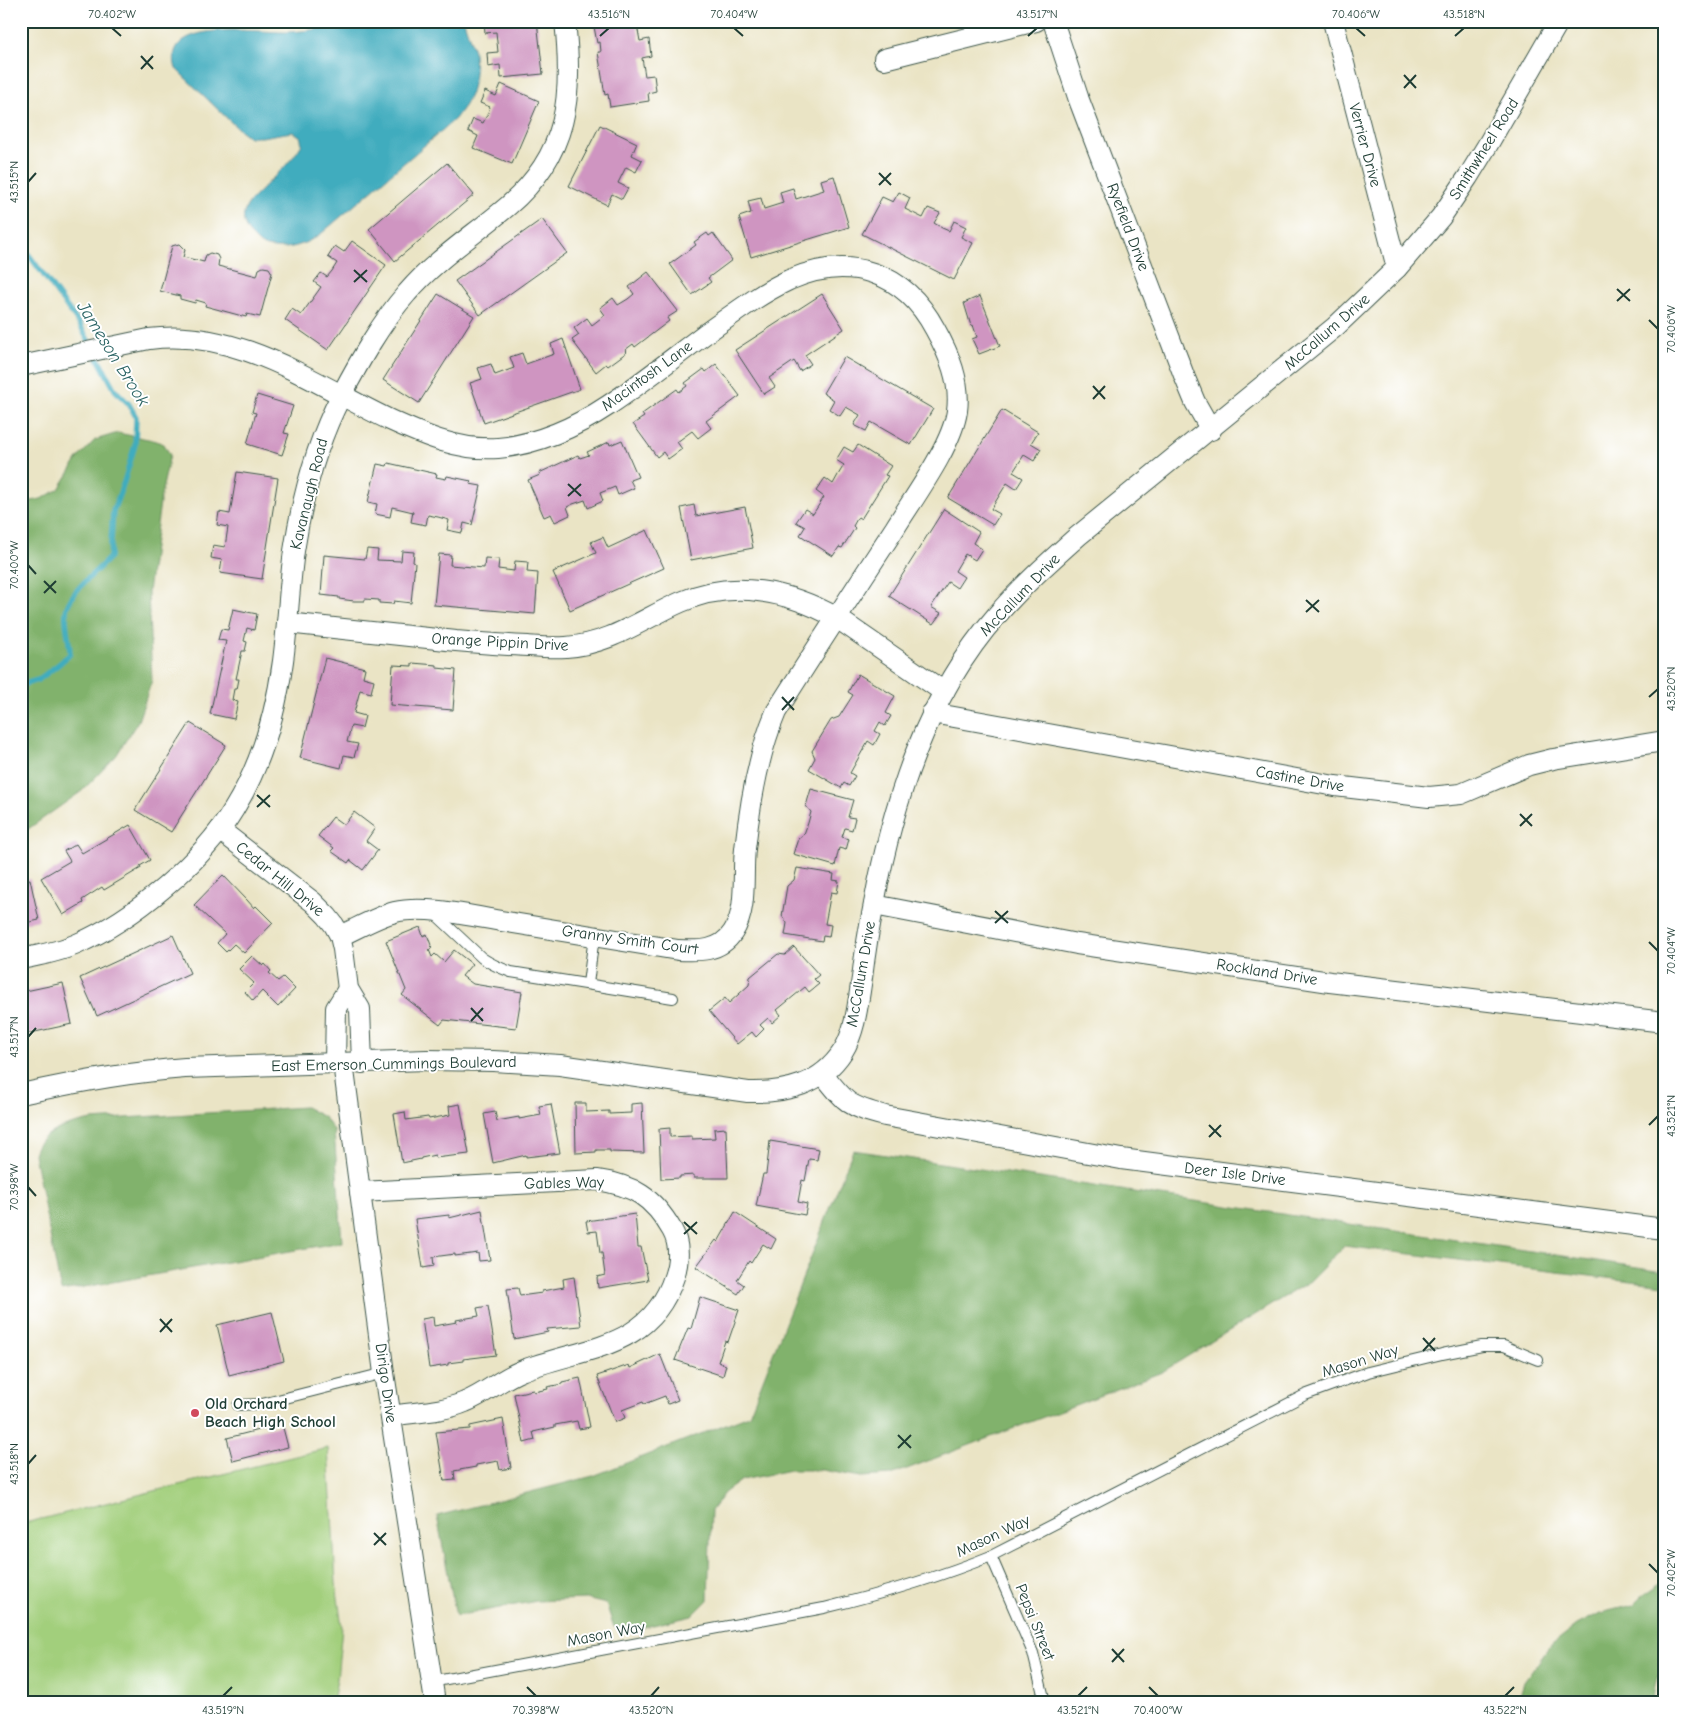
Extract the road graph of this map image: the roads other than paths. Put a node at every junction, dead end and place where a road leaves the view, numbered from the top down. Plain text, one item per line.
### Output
1 (565, 21) edge
2 (1036, 21) edge
3 (1053, 21) edge
4 (1333, 21) edge
5 (1559, 21) edge
6 (884, 59) dead end
7 (1397, 268) junction
8 (21, 366) edge
9 (341, 395) junction
10 (1211, 430) junction
11 (837, 618) junction
12 (287, 623) junction
13 (944, 692) junction
14 (932, 713) junction
15 (1664, 741) edge
16 (220, 830) junction
17 (874, 905) junction
18 (432, 911) junction
19 (340, 936) junction
20 (594, 936) junction
21 (21, 960) edge
22 (588, 984) junction
23 (348, 989) junction
24 (673, 998) dead end
25 (1664, 1022) edge
26 (347, 1063) junction
27 (823, 1074) junction
28 (21, 1094) edge
29 (360, 1192) junction
30 (1664, 1229) edge
31 (1538, 1360) dead end
32 (384, 1373) junction
33 (238, 1405) dead end
34 (391, 1416) junction
35 (991, 1556) junction
36 (431, 1682) junction
37 (435, 1702) edge
38 (1045, 1702) edge

1 - 9 street, Kavanaugh Road
2 - 6 street
3 - 10 street, Ryefield Drive
4 - 7 street, Verrier Drive
5 - 7 street, Smithwheel Road
7 - 10 street, McCallum Drive
8 - 9 street, Macintosh Lane
9 - 11 street, Macintosh Lane
9 - 12 street, Kavanaugh Road
10 - 13 street, McCallum Drive
11 - 12 street, Orange Pippin Drive
11 - 13 street, Orange Pippin Drive
11 - 20 street, Granny Smith Court
12 - 16 street, Kavanaugh Road
13 - 14 street, McCallum Drive
14 - 15 street, Castine Drive
14 - 17 street, McCallum Drive
16 - 19 street, Cedar Hill Drive
16 - 21 street, Kavanaugh Road
17 - 25 street, Rockland Drive
17 - 27 street, McCallum Drive
18 - 19 street, Granny Smith Court
18 - 20 street, Granny Smith Court
18 - 22 lane
19 - 23 street, Cedar Hill Drive
20 - 22 lane
22 - 24 lane
23 - 26 street
23 - 26 street, Cedar Hill Drive
26 - 27 street, East Emerson Cummings Boulevard
26 - 28 street, East Emerson Cummings Boulevard
26 - 29 street, Dirigo Drive
27 - 30 street, Deer Isle Drive
29 - 32 street, Dirigo Drive
29 - 34 street, Gables Way
31 - 35 lane, Mason Way
32 - 33 lane
32 - 34 street, Dirigo Drive
34 - 36 street, Dirigo Drive
35 - 36 lane, Mason Way
35 - 38 lane, Pepsi Street
36 - 37 street, Dirigo Drive

